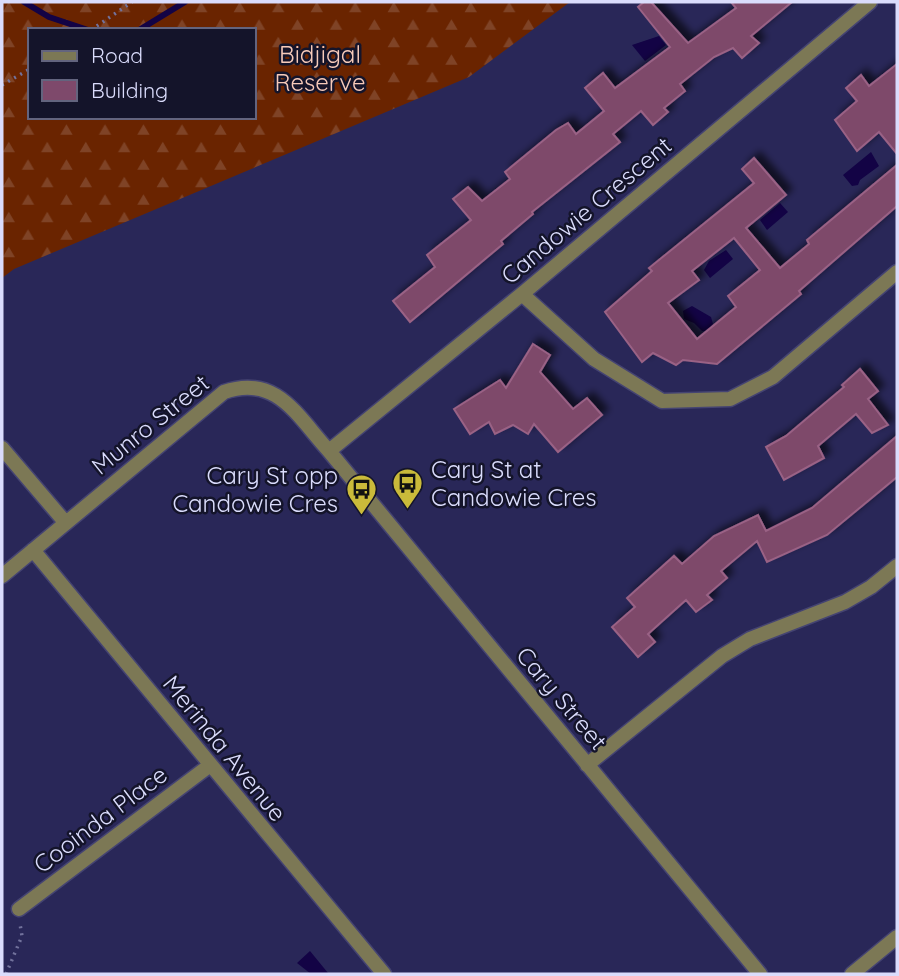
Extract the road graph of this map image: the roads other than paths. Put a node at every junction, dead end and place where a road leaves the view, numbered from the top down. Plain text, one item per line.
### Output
1 (870, 2) edge
2 (897, 272) edge
3 (522, 294) junction
4 (2, 448) edge
5 (329, 451) junction
6 (65, 522) junction
7 (33, 550) junction
8 (897, 566) edge
9 (2, 576) edge
10 (587, 765) junction
11 (209, 766) junction
12 (19, 909) road end
13 (897, 937) edge
14 (384, 974) edge
15 (760, 974) edge
16 (852, 974) edge

1 - 3 street, Candowie Crescent
2 - 3 street
3 - 5 street, Candowie Crescent
4 - 6 street
5 - 6 street, Munro Street
5 - 10 street, Cary Street
6 - 7 street, Munro Street
7 - 9 street, Munro Street
7 - 11 street, Merinda Avenue
8 - 10 street
10 - 15 street, Cary Street
11 - 12 street, Cooinda Place
11 - 14 street, Merinda Avenue
13 - 16 street

